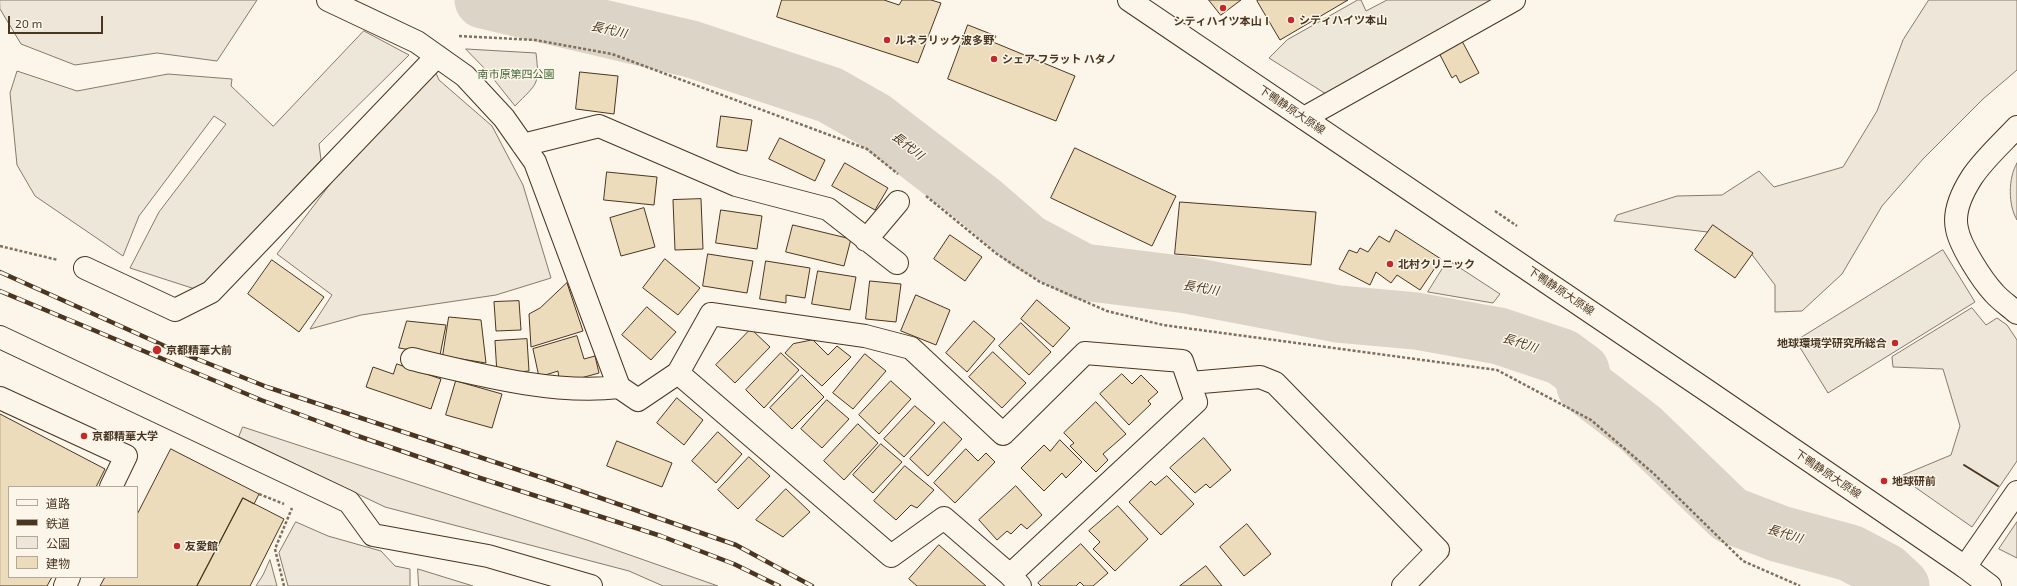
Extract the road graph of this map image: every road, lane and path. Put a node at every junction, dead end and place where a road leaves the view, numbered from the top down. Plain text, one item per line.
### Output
1 (328, 0) edge
2 (1129, 0) edge
3 (1514, 0) edge
4 (417, 42) junction
5 (436, 56) junction
6 (1304, 118) junction
7 (2017, 127) edge
8 (523, 145) junction
9 (904, 179) dead end
10 (922, 194) dead end
11 (898, 202) dead end
12 (866, 240) junction
13 (0, 246) edge
14 (65, 262) dead end
15 (897, 264) dead end
16 (85, 268) dead end
17 (2017, 313) edge
18 (0, 337) edge
19 (412, 360) dead end
20 (678, 373) junction
21 (1190, 383) junction
22 (619, 387) junction
23 (0, 398) edge
24 (111, 486) edge
25 (2017, 492) edge
26 (292, 508) dead end
27 (1965, 567) junction
28 (1015, 580) edge
29 (284, 586) edge
30 (591, 586) edge
31 (1403, 586) edge
32 (1800, 586) edge
33 (1990, 586) edge

1 - 4 street
2 - 6 street, 下鴨静原大原線
3 - 6 street
4 - 5 street
4 - 9 path
5 - 8 street
5 - 16 street
6 - 27 street, 下鴨静原大原線
7 - 17 street
8 - 12 street
8 - 22 street
10 - 32 path
11 - 12 street
12 - 15 street
13 - 14 path
18 - 30 street
19 - 22 street
20 - 21 street
20 - 22 street
20 - 28 street
21 - 28 street
21 - 31 street
23 - 24 street
25 - 27 street
26 - 29 path
27 - 33 street, 下鴨静原大原線

